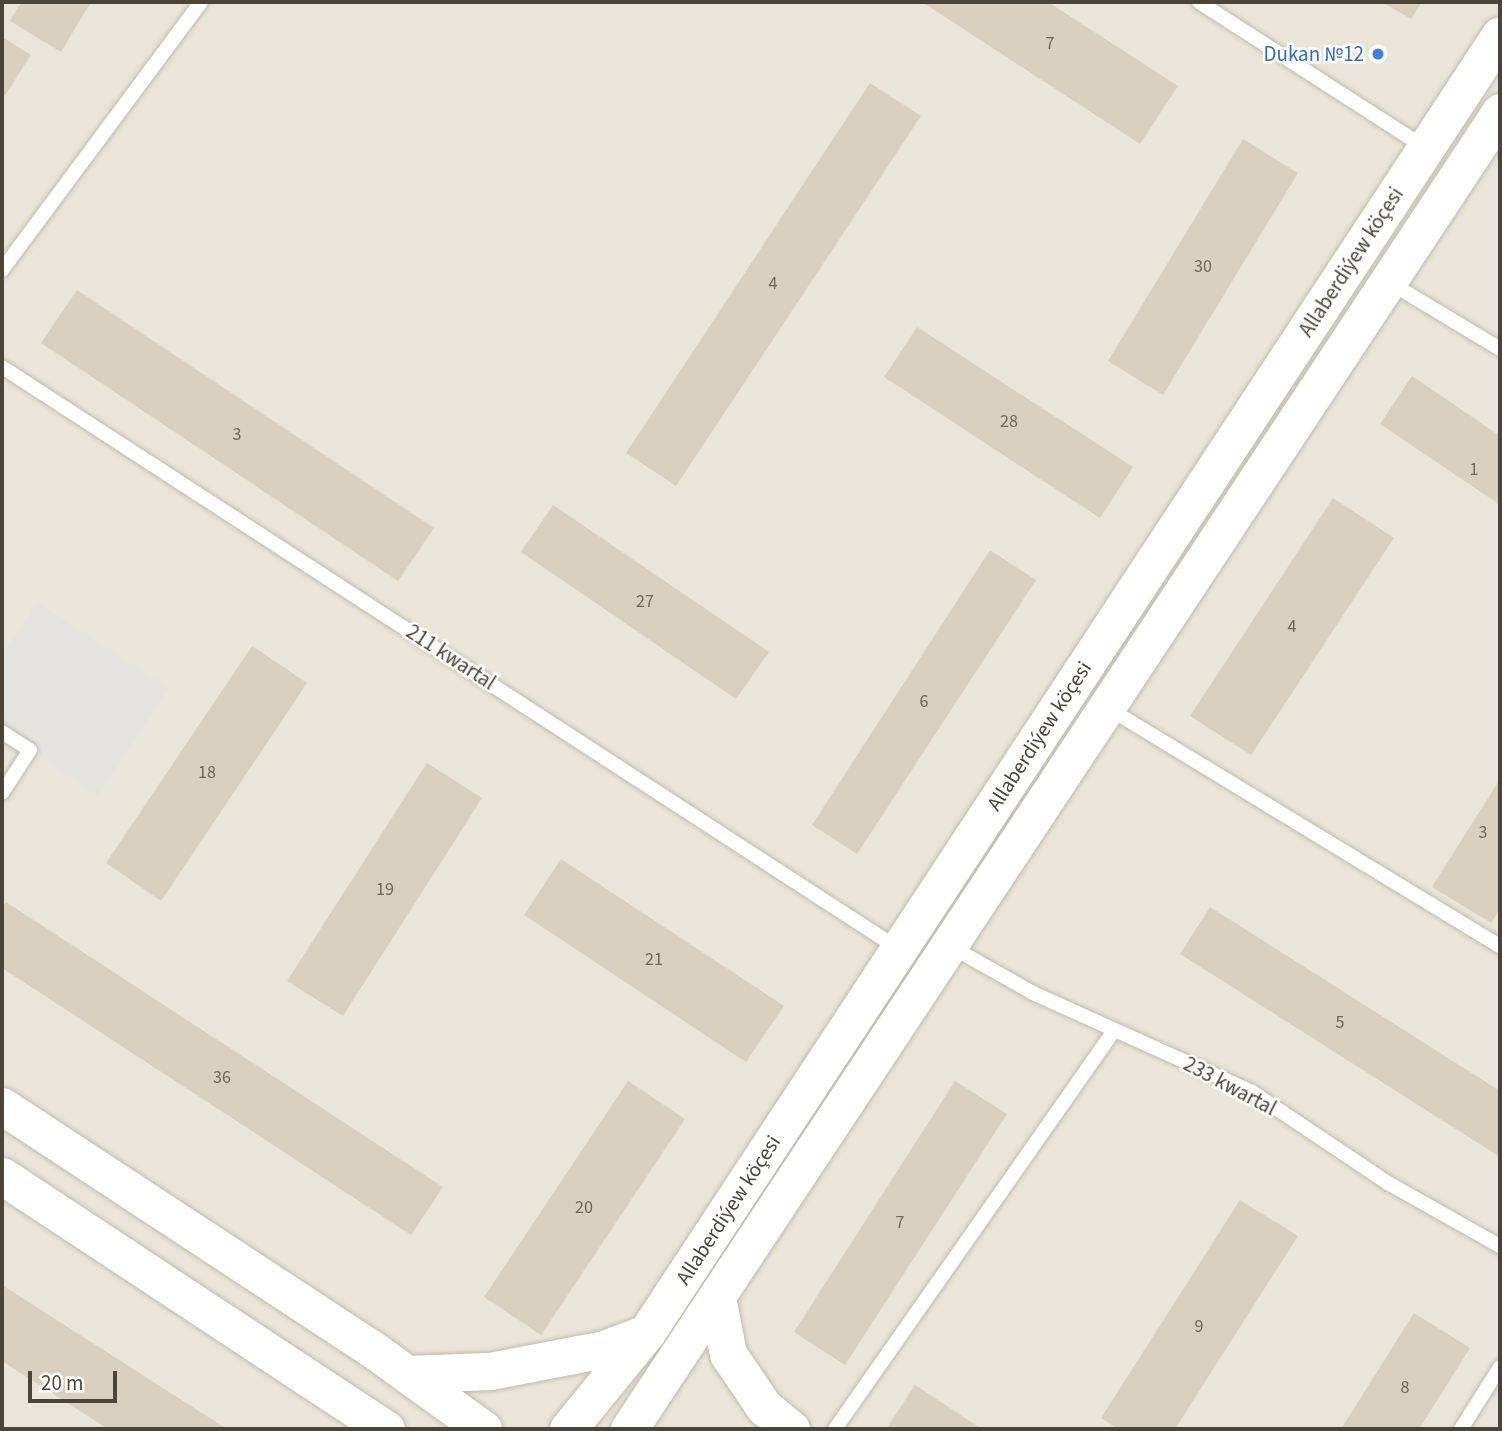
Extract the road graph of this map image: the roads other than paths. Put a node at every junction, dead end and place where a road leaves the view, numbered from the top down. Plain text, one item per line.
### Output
1 (201, 2) edge
2 (1199, 2) edge
3 (1500, 35) edge
4 (1500, 112) edge
5 (1426, 148) junction
6 (2, 270) edge
7 (1388, 282) junction
8 (1500, 349) edge
9 (2, 367) edge
10 (1107, 707) junction
11 (2, 732) edge
12 (2, 793) edge
13 (949, 946) junction
14 (1500, 946) edge
15 (899, 949) junction
16 (1114, 1031) junction
17 (2, 1105) edge
18 (2, 1175) edge
19 (1500, 1246) edge
20 (717, 1297) junction
21 (647, 1332) junction
22 (1500, 1367) edge
23 (407, 1374) junction
24 (386, 1429) edge
25 (484, 1429) edge
26 (568, 1429) edge
27 (629, 1429) edge
28 (791, 1429) edge
29 (835, 1429) edge
30 (1461, 1429) edge

1 - 6 lane
2 - 5 lane
3 - 5 street, Allaberdiýew köçesi
4 - 7 street, Allaberdiýew köçesi
5 - 15 street, Allaberdiýew köçesi
7 - 8 lane
7 - 10 street, Allaberdiýew köçesi
9 - 15 lane, 211 kwartal
10 - 13 street, Allaberdiýew köçesi
10 - 14 lane
11 - 12 lane
13 - 16 lane, 233 kwartal
13 - 20 street, Allaberdiýew köçesi
15 - 21 street, Allaberdiýew köçesi
16 - 19 lane, 233 kwartal
16 - 29 lane
17 - 23 street
18 - 24 street
20 - 27 street, Allaberdiýew köçesi
20 - 28 street
21 - 23 street
21 - 26 street, Allaberdiýew köçesi
22 - 30 lane
23 - 25 street

